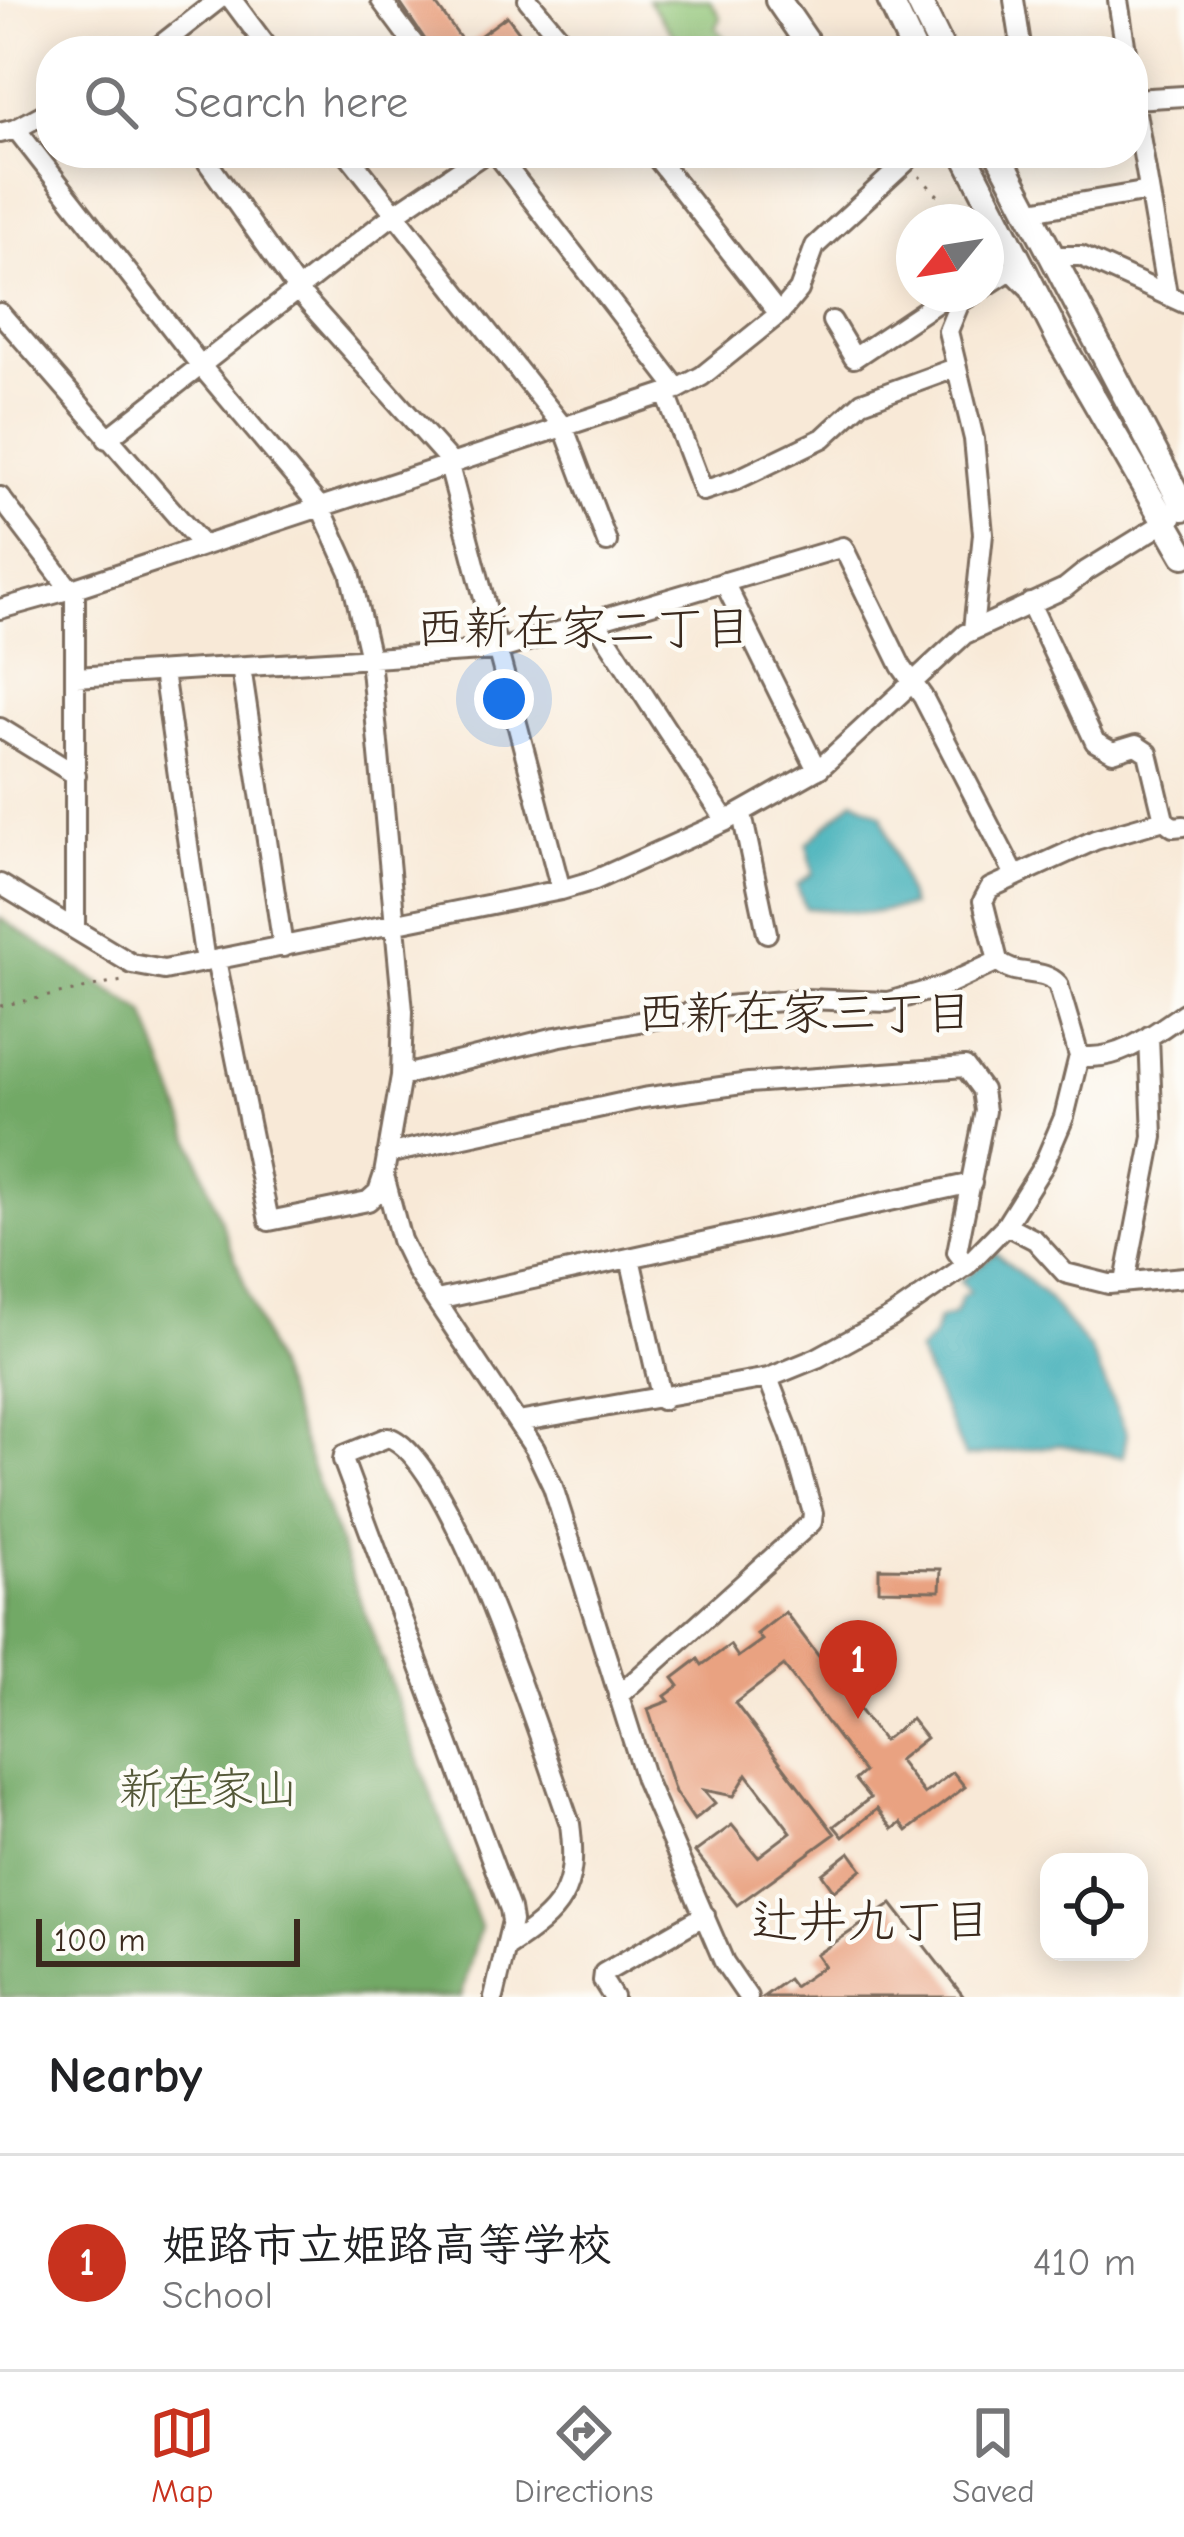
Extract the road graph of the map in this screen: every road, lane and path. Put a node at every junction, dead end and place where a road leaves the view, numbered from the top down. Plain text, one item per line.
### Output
1 (218, 0) edge
2 (232, 0) edge
3 (381, 0) edge
4 (528, 0) edge
5 (778, 0) edge
6 (890, 0) edge
7 (918, 0) edge
8 (1014, 0) edge
9 (1118, 0) edge
10 (172, 36) edge
11 (260, 36) edge
12 (408, 36) edge
13 (558, 36) edge
14 (803, 36) edge
15 (907, 36) edge
16 (936, 36) edge
17 (1020, 36) edge
18 (1124, 36) edge
19 (1184, 96) edge
20 (1148, 97) edge
21 (36, 117) edge
22 (8, 131) edge
23 (36, 165) edge
24 (38, 168) edge
25 (212, 168) edge
26 (357, 168) edge
27 (463, 168) edge
28 (507, 168) edge
29 (665, 168) edge
30 (893, 168) edge
31 (913, 168) edge
32 (972, 168) edge
33 (1007, 168) edge
34 (1145, 168) edge
35 (1149, 191) junction
36 (947, 204) edge
37 (1031, 211) junction
38 (393, 215) junction
39 (1055, 256) junction
40 (1004, 274) edge
41 (299, 292) junction
42 (1171, 293) edge
43 (1038, 298) junction
44 (923, 312) edge
45 (959, 312) edge
46 (0, 314) edge
47 (779, 314) junction
48 (832, 321) dead end
49 (200, 366) junction
50 (955, 368) junction
51 (672, 392) junction
52 (564, 428) junction
53 (106, 440) junction
54 (448, 466) junction
55 (0, 497) edge
56 (321, 508) junction
57 (1178, 514) edge
58 (607, 542) dead end
59 (203, 546) junction
60 (1184, 555) edge
61 (724, 582) junction
62 (72, 588) junction
63 (1032, 608) junction
64 (0, 609) edge
65 (595, 620) junction
66 (973, 630) junction
67 (497, 650) junction
68 (370, 658) junction
69 (241, 667) junction
70 (163, 672) junction
71 (76, 677) junction
72 (917, 690) junction
73 (0, 728) edge
74 (817, 770) junction
75 (76, 775) junction
76 (1164, 815) junction
77 (734, 817) junction
78 (1184, 826) edge
79 (1012, 869) junction
80 (0, 884) edge
81 (561, 890) junction
82 (395, 925) junction
83 (75, 929) junction
84 (767, 933) dead end
85 (283, 947) junction
86 (210, 961) junction
87 (998, 961) junction
88 (148, 968) junction
89 (0, 1006) edge
90 (1184, 1013) edge
91 (1149, 1036) junction
92 (1078, 1056) junction
93 (401, 1076) junction
94 (386, 1164) junction
95 (972, 1183) junction
96 (1006, 1225) junction
97 (630, 1258) junction
98 (967, 1265) junction
99 (1184, 1277) edge
100 (1125, 1282) junction
101 (437, 1300) junction
102 (768, 1378) junction
103 (662, 1400) junction
104 (518, 1422) junction
105 (618, 1696) junction
106 (705, 1915) junction
107 (506, 1948) junction
108 (494, 1997) edge
109 (613, 1997) edge
110 (748, 1997) edge

1 - 10 street
2 - 11 street
3 - 12 street
4 - 13 street
5 - 14 street
6 - 15 street
7 - 16 street
8 - 17 street
9 - 18 street
19 - 20 street
21 - 22 street
22 - 23 street
24 - 49 street
25 - 41 street
26 - 38 street
27 - 38 street
28 - 51 street
29 - 47 street
30 - 47 street
31 - 36 path
32 - 43 street
33 - 37 street
34 - 35 street
35 - 37 street
35 - 42 street
37 - 39 street
38 - 41 street
38 - 52 street
39 - 42 street
39 - 57 street
40 - 43 street
41 - 49 street
41 - 54 street
43 - 57 street
44 - 48 street
45 - 50 street
46 - 53 street
47 - 51 street
49 - 53 street
49 - 56 street
50 - 51 street
50 - 66 street
51 - 52 street
52 - 54 street
52 - 58 street
53 - 59 street
54 - 56 street
54 - 67 street
55 - 62 street
56 - 59 street
56 - 68 street
57 - 60 street
57 - 63 street
59 - 62 street
61 - 65 street
61 - 72 street
61 - 74 street
62 - 64 street
62 - 71 street
63 - 66 street
63 - 76 street
65 - 67 street
65 - 77 street
66 - 72 street
67 - 68 street
67 - 81 street
68 - 69 street
68 - 82 street
69 - 70 street
69 - 85 street
70 - 71 street
70 - 86 street
71 - 75 street
72 - 74 street
72 - 79 street
73 - 75 street
74 - 77 street
75 - 83 street
76 - 78 street
76 - 79 street
77 - 81 street
77 - 84 street
79 - 87 street
80 - 83 street
81 - 82 street
82 - 85 street
82 - 93 street
83 - 88 street
85 - 86 street
86 - 88 street
86 - 94 street
87 - 92 street
87 - 93 street
88 - 89 path
90 - 91 street
91 - 92 street
91 - 100 street
92 - 96 street
93 - 94 street
94 - 95 street
94 - 101 street
95 - 97 street
95 - 98 street
96 - 98 street
96 - 100 street
97 - 101 street
97 - 103 street
98 - 102 street
99 - 100 street
101 - 104 street
102 - 103 street
102 - 105 street
103 - 104 street
104 - 105 street
105 - 106 street
106 - 109 street
106 - 110 street
107 - 107 street
107 - 108 street

